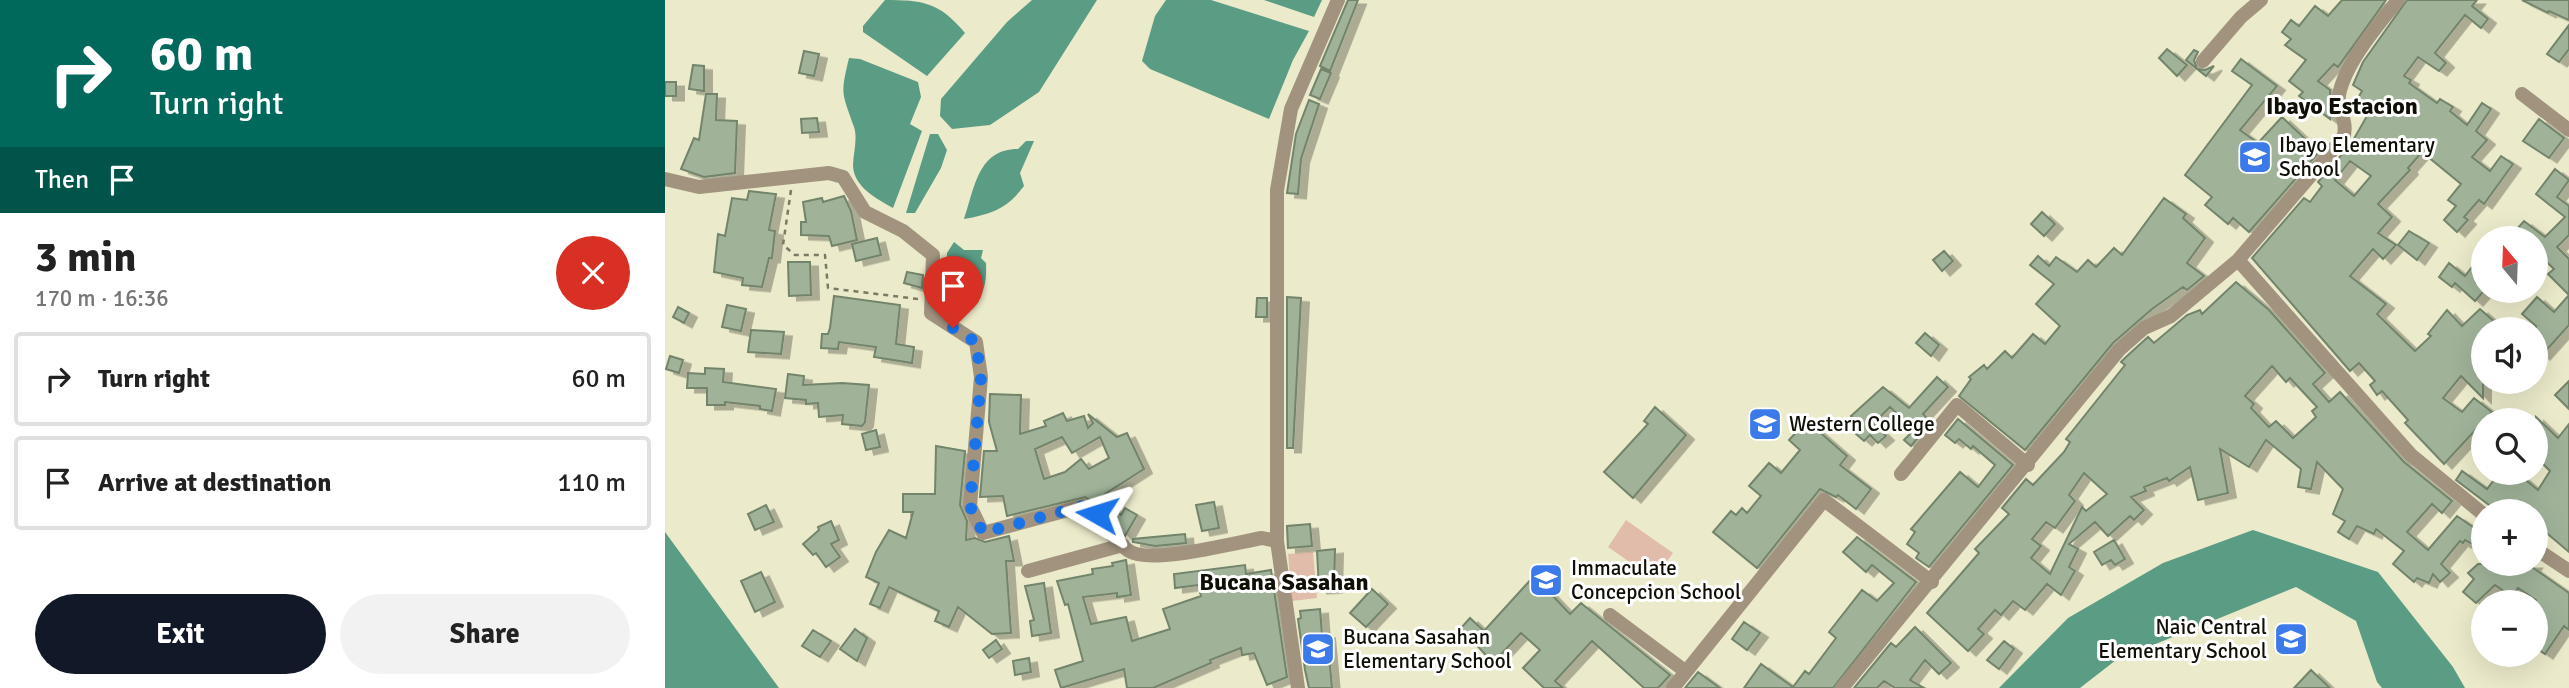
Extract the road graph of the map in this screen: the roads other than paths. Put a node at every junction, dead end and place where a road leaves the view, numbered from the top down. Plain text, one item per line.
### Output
1 (1338, 0) edge
2 (2236, 0) edge
3 (2261, 0) edge
4 (2398, 0) edge
5 (2248, 12) junction
6 (2203, 61) dead end
7 (2522, 94) dead end
8 (2569, 130) edge
9 (665, 179) edge
10 (2238, 260) junction
11 (2028, 465) junction
12 (1901, 474) dead end
13 (2471, 504) edge
14 (1277, 541) junction
15 (1123, 545) junction
16 (2548, 557) edge
17 (2569, 571) edge
18 (1028, 572) dead end
19 (1932, 582) junction
20 (1611, 615) dead end
21 (1685, 671) junction
22 (1298, 688) edge
23 (1673, 688) edge
24 (1842, 688) edge

1 - 14 street
2 - 5 street
3 - 5 street
4 - 10 street
5 - 6 street
7 - 8 street
9 - 15 street
10 - 11 street
10 - 13 street
11 - 12 street
11 - 19 street
14 - 15 street
14 - 22 street
15 - 18 street
16 - 17 street
19 - 21 street
19 - 24 street
20 - 21 street
21 - 23 street

